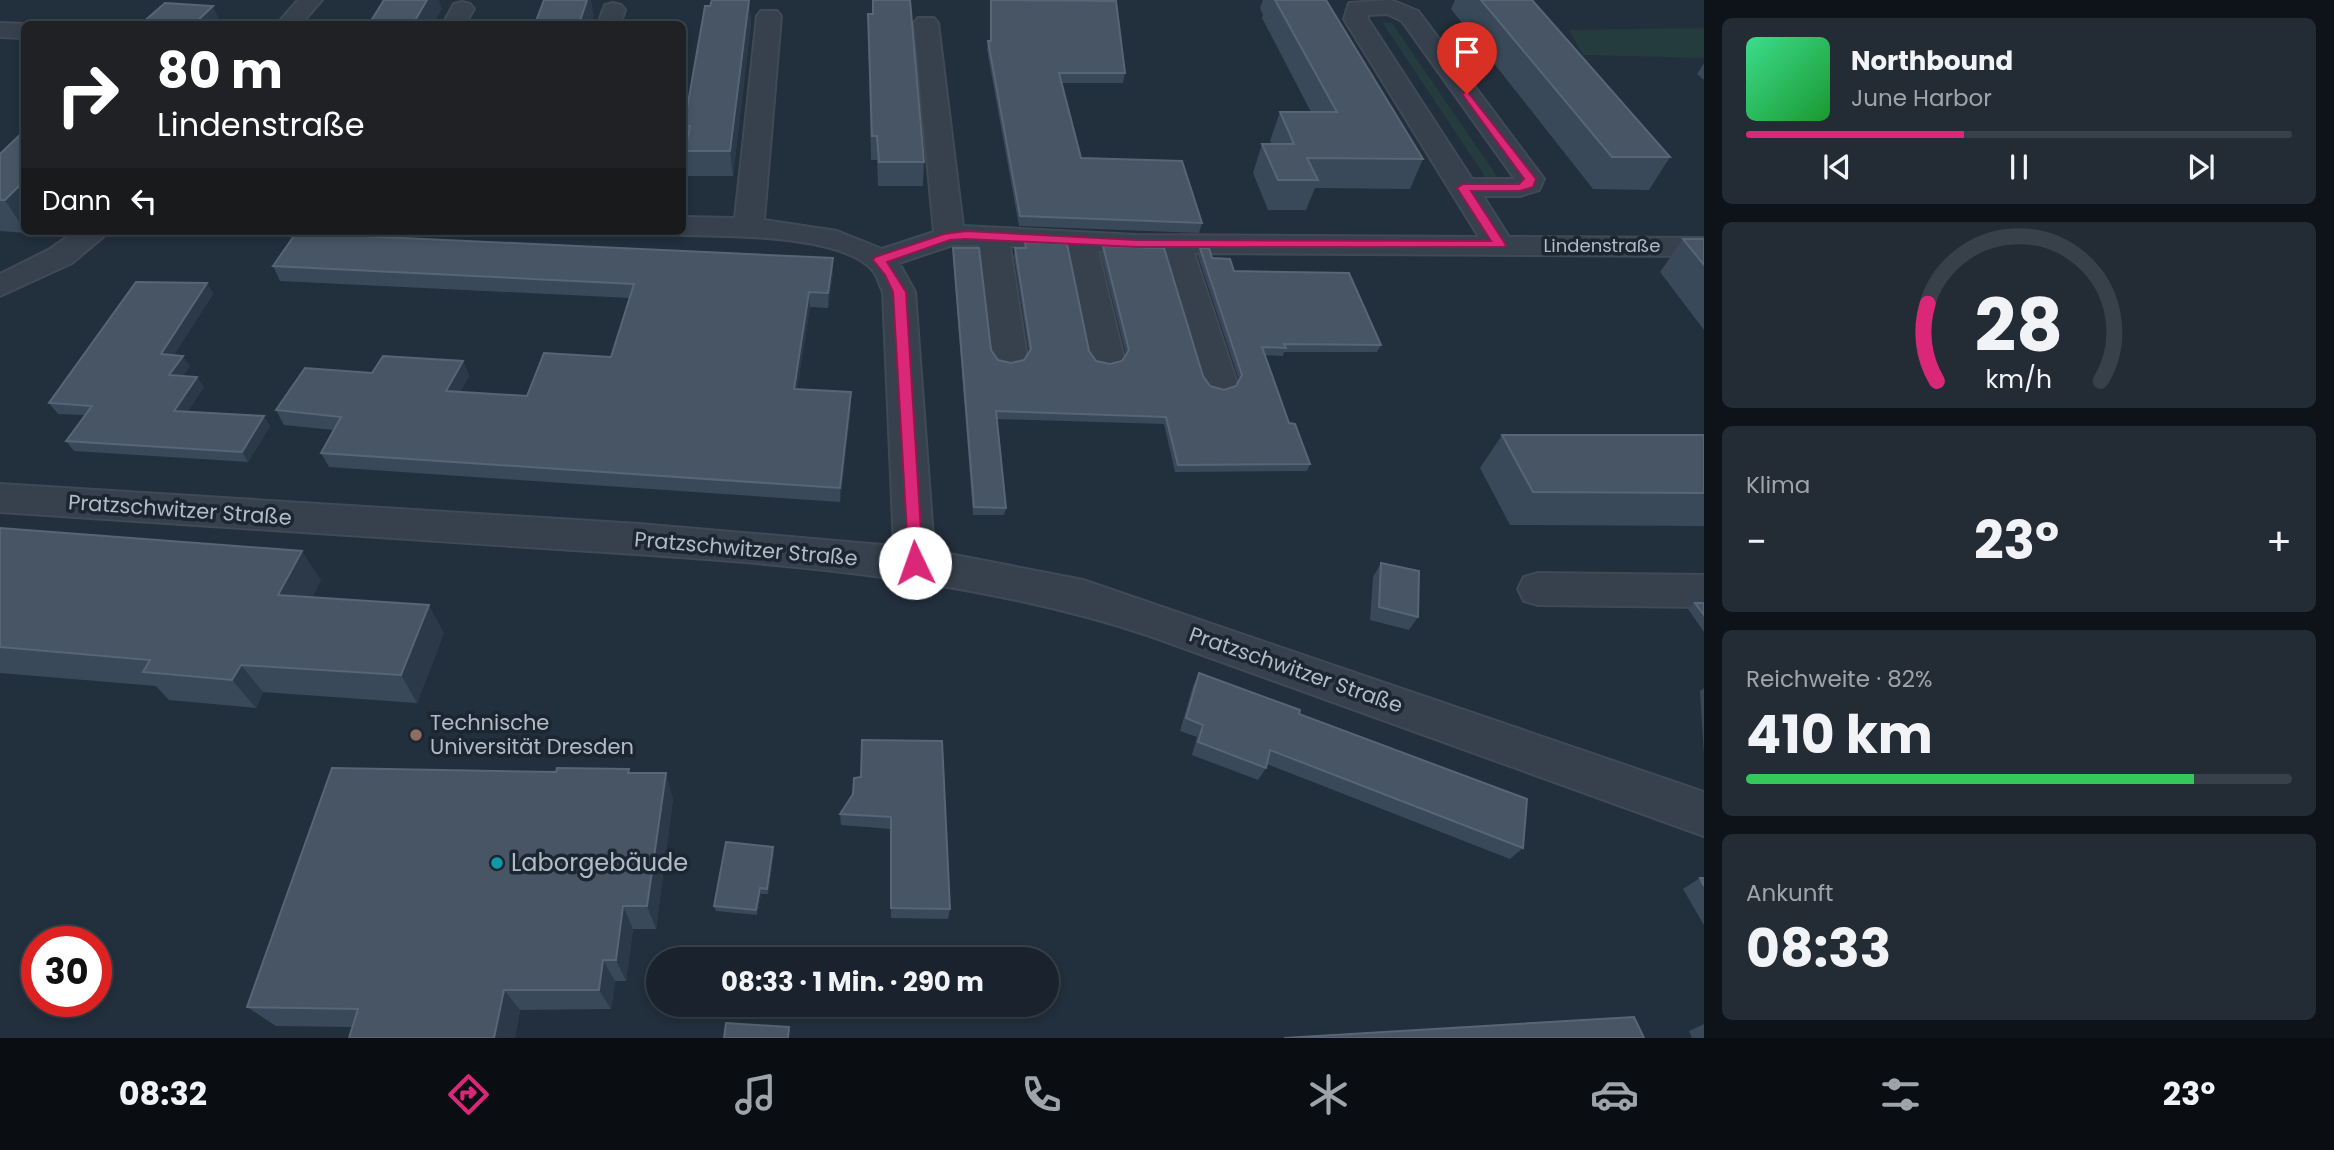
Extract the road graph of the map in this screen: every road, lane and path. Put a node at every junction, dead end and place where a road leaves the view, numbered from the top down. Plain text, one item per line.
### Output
1 (311, 0) edge
2 (769, 16) dead end
3 (291, 21) edge
4 (926, 23) dead end
5 (0, 30) edge
6 (21, 31) edge
7 (1463, 188) junction
8 (686, 226) edge
9 (749, 228) junction
10 (90, 235) edge
11 (993, 236) junction
12 (949, 237) junction
13 (1081, 240) junction
14 (1176, 244) junction
15 (1499, 245) junction
16 (1704, 247) edge
17 (879, 260) junction
18 (0, 286) edge
19 (1010, 357) dead end
20 (1107, 358) dead end
21 (1220, 383) dead end
22 (0, 498) edge
23 (915, 563) junction
24 (1538, 589) dead end
25 (1704, 591) edge
26 (1704, 814) edge

1 - 3 street
2 - 9 street
4 - 12 street
5 - 6 street
7 - 7 street
7 - 15 street
8 - 9 street
9 - 17 street
10 - 18 street
11 - 12 street, Lindenstraße
11 - 13 street, Lindenstraße
11 - 19 street
12 - 17 street, Lindenstraße
13 - 14 street, Lindenstraße
13 - 20 street
14 - 15 street, Lindenstraße
14 - 21 street
15 - 16 street, Lindenstraße
17 - 23 street
22 - 23 street, Pratzschwitzer Straße
23 - 26 street, Pratzschwitzer Straße
24 - 25 street

